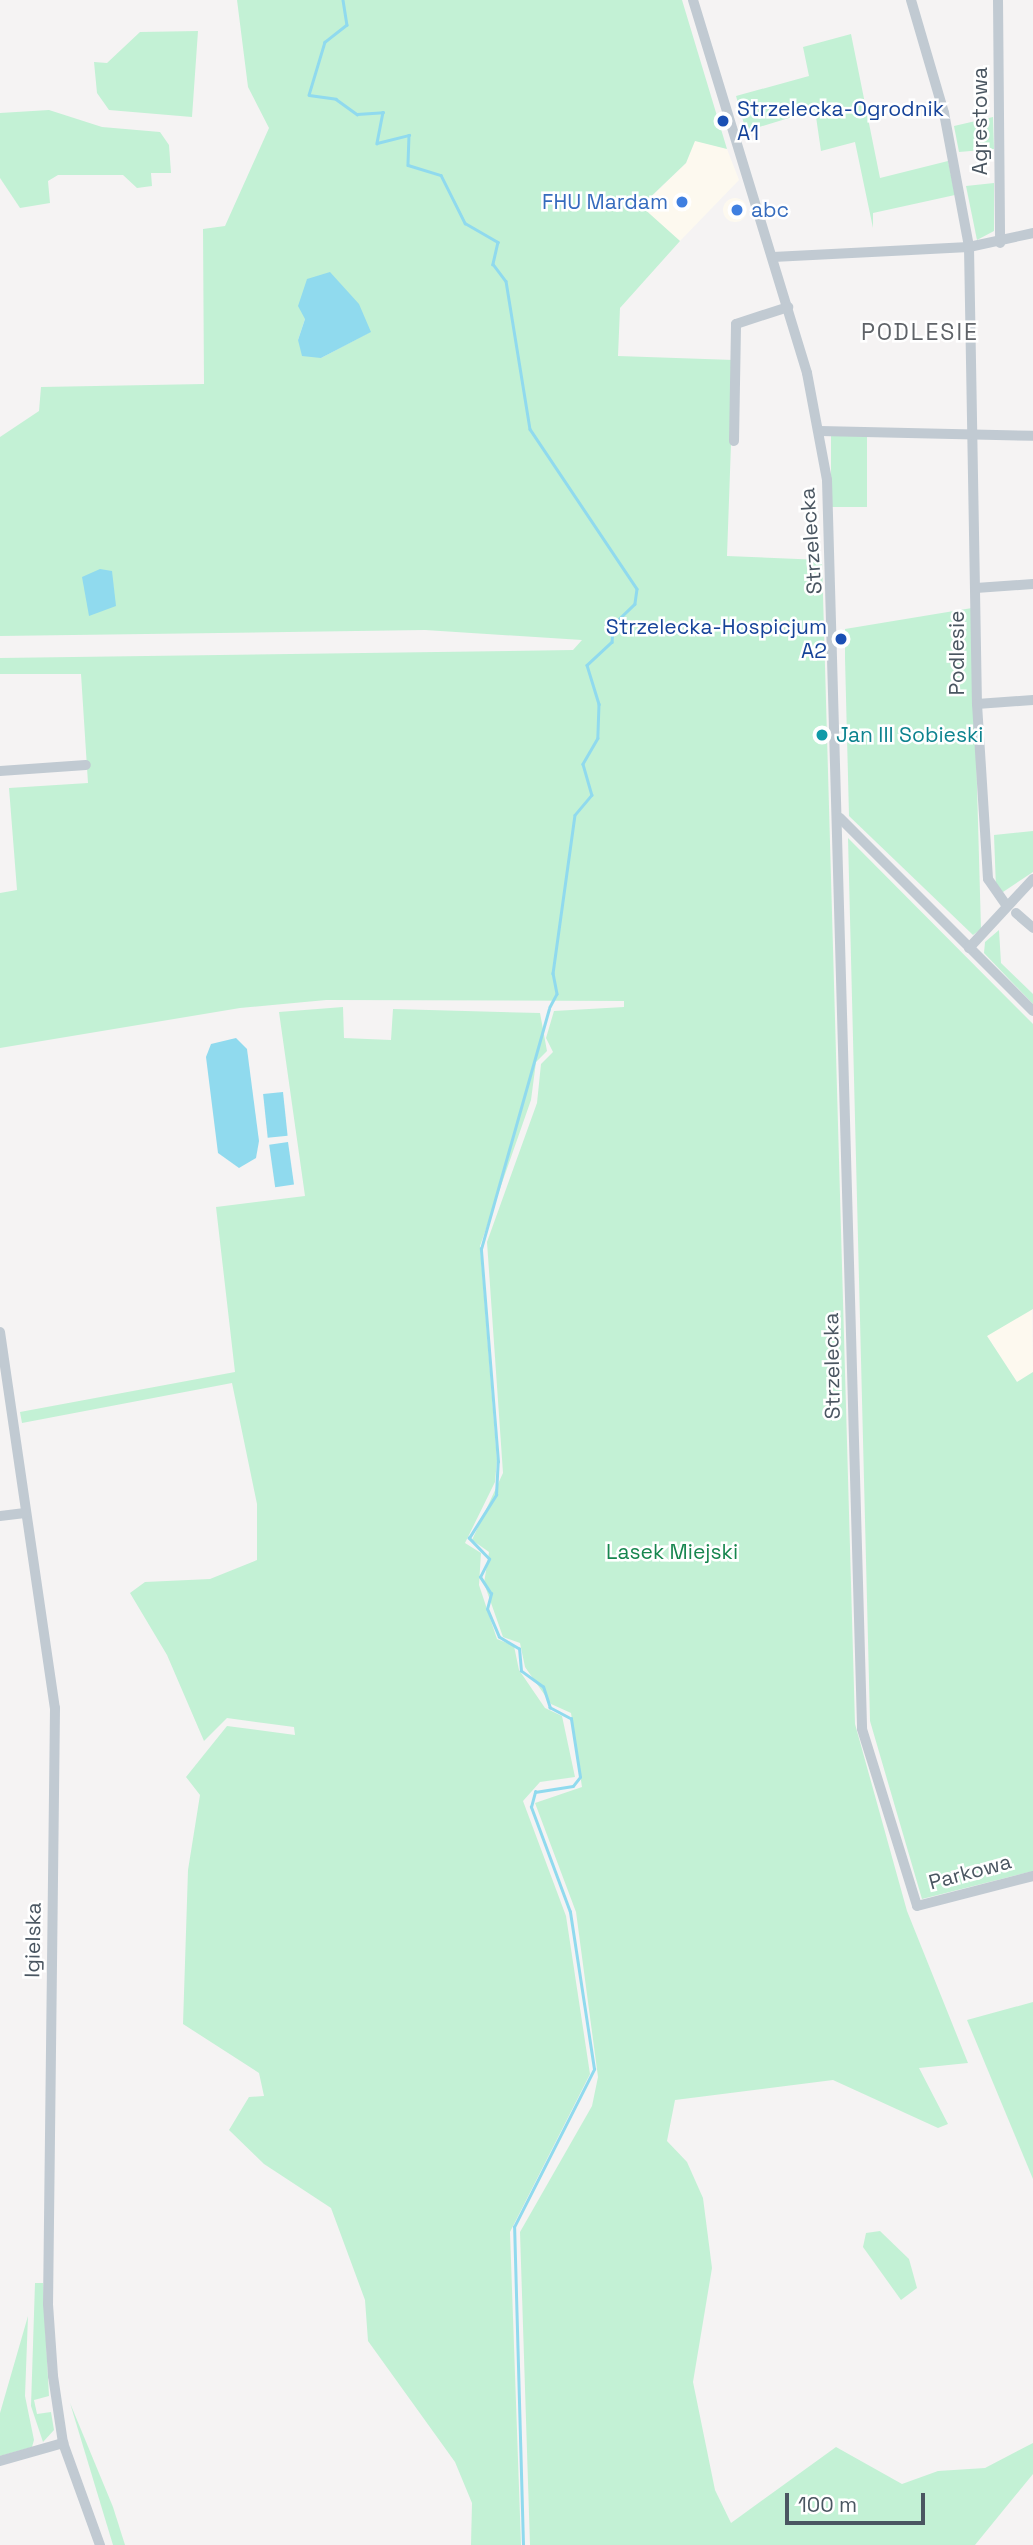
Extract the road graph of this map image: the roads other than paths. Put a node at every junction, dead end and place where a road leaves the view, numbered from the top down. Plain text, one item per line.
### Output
1 (693, 0) edge
2 (911, 0) edge
3 (998, 0) edge
4 (1033, 233) edge
5 (1000, 243) junction
6 (969, 247) junction
7 (774, 257) junction
8 (788, 307) junction
9 (820, 431) junction
10 (967, 434) junction
11 (1033, 436) edge
12 (733, 441) dead end
13 (1033, 584) edge
14 (976, 588) junction
15 (1033, 700) edge
16 (977, 704) junction
17 (86, 765) dead end
18 (0, 771) edge
19 (840, 818) junction
20 (1033, 879) edge
21 (1007, 906) junction
22 (1016, 913) dead end
23 (1033, 928) edge
24 (970, 948) junction
25 (1033, 1011) edge
26 (0, 1332) edge
27 (3, 1380) edge
28 (25, 1513) junction
29 (0, 1516) edge
30 (1033, 1875) edge
31 (916, 1906) joint
32 (63, 2443) junction
33 (0, 2461) edge
34 (100, 2545) edge

1 - 7 street, Strzelecka
2 - 6 street, Podlesie
3 - 5 street, Agrestowa
4 - 5 street
5 - 6 street
6 - 7 street
6 - 10 street, Podlesie
7 - 8 street, Strzelecka
8 - 9 street, Strzelecka
8 - 12 street
9 - 10 street
9 - 19 street, Strzelecka
10 - 11 street
10 - 14 street, Podlesie
13 - 14 street
14 - 16 street, Podlesie
15 - 16 street
16 - 21 street, Podlesie
17 - 18 street
19 - 24 street
19 - 31 street, Strzelecka
20 - 21 street
21 - 24 street
22 - 23 street
24 - 25 street
26 - 27 street, Igielska
27 - 28 street, Igielska
28 - 29 street
28 - 32 street, Igielska
30 - 31 street, Parkowa
32 - 33 street
32 - 34 street, Igielska

